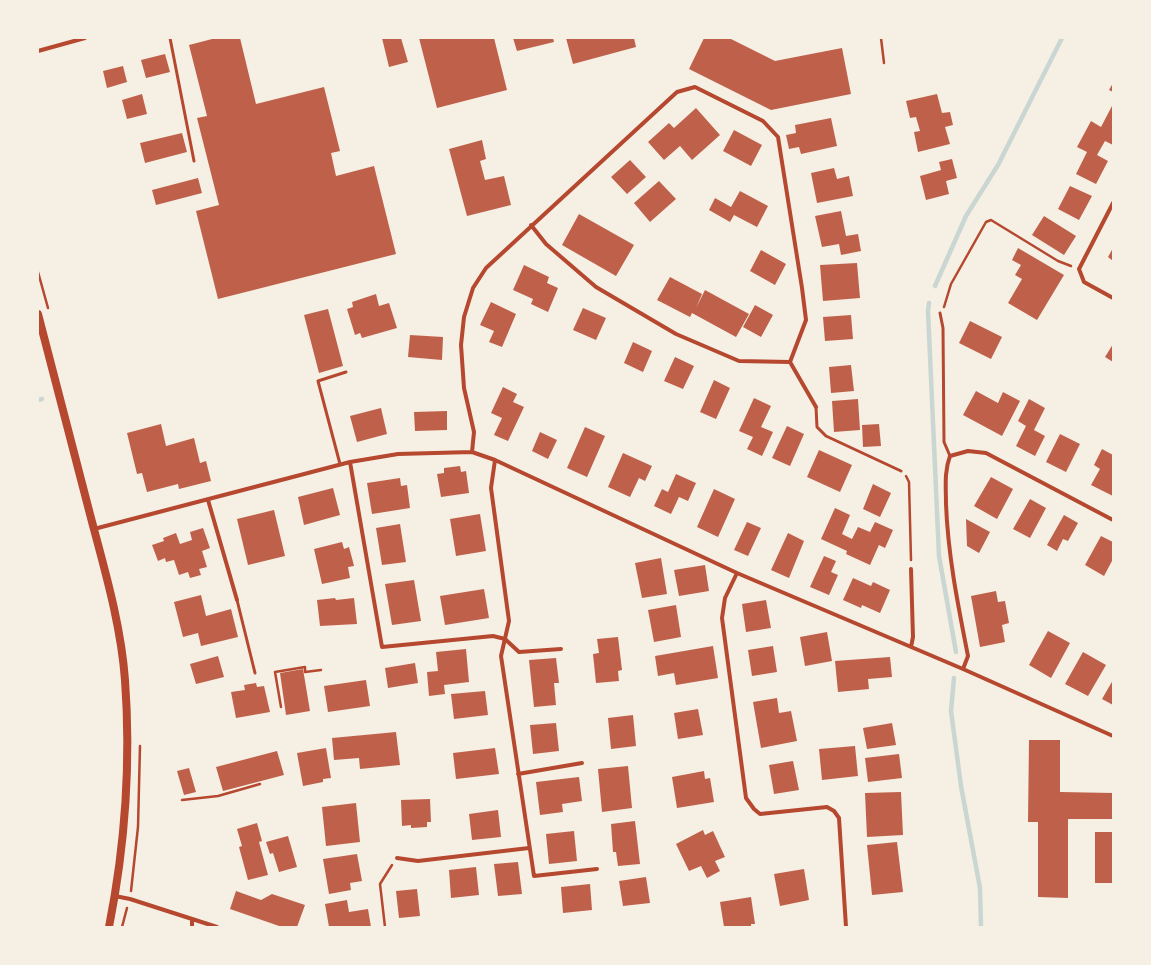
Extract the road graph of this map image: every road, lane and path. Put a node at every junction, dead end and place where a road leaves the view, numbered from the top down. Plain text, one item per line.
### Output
1 (85, 38) edge
2 (170, 38) edge
3 (881, 38) edge
4 (38, 50) edge
5 (884, 63) dead end
6 (194, 161) dead end
7 (1113, 203) edge
8 (531, 225) junction
9 (1079, 269) junction
10 (1113, 298) edge
11 (940, 313) joint
12 (38, 314) edge
13 (790, 362) junction
14 (346, 372) dead end
15 (816, 407) joint
16 (472, 452) junction
17 (950, 456) junction
18 (495, 460) junction
19 (350, 462) junction
20 (340, 464) junction
21 (901, 471) joint
22 (208, 500) junction
23 (1113, 520) edge
24 (94, 530) junction
25 (911, 569) joint
26 (737, 573) junction
27 (237, 600) joint
28 (505, 639) junction
29 (911, 647) junction
30 (561, 649) dead end
31 (963, 669) junction
32 (321, 670) dead end
33 (255, 673) dead end
34 (281, 707) dead end
35 (1113, 736) edge
36 (582, 763) dead end
37 (518, 774) junction
38 (260, 784) dead end
39 (182, 800) dead end
40 (529, 848) junction
41 (397, 858) joint
42 (597, 869) dead end
43 (115, 896) junction
44 (192, 919) junction
45 (109, 927) edge
46 (192, 927) edge
47 (217, 927) edge
48 (385, 927) edge
49 (846, 927) edge

1 - 4 street
2 - 6 lane
3 - 5 path
7 - 9 street
8 - 13 street
8 - 13 street
8 - 16 street
9 - 10 street
9 - 11 path
11 - 17 lane
12 - 24 main road
13 - 15 street
14 - 20 lane
15 - 21 lane
16 - 18 street
16 - 19 street
17 - 23 street
17 - 31 street
18 - 26 street
18 - 28 street
19 - 20 street
19 - 28 street
20 - 22 street
21 - 25 path
22 - 24 street
22 - 27 street
24 - 43 main road
25 - 29 street
26 - 29 street
26 - 49 street
27 - 33 lane
28 - 30 street
28 - 37 street
29 - 31 street
31 - 35 street
32 - 34 path
36 - 37 street
37 - 40 street
38 - 39 path
40 - 41 street
40 - 42 street
41 - 48 path
43 - 44 street
43 - 45 main road
44 - 46 street
44 - 47 street

